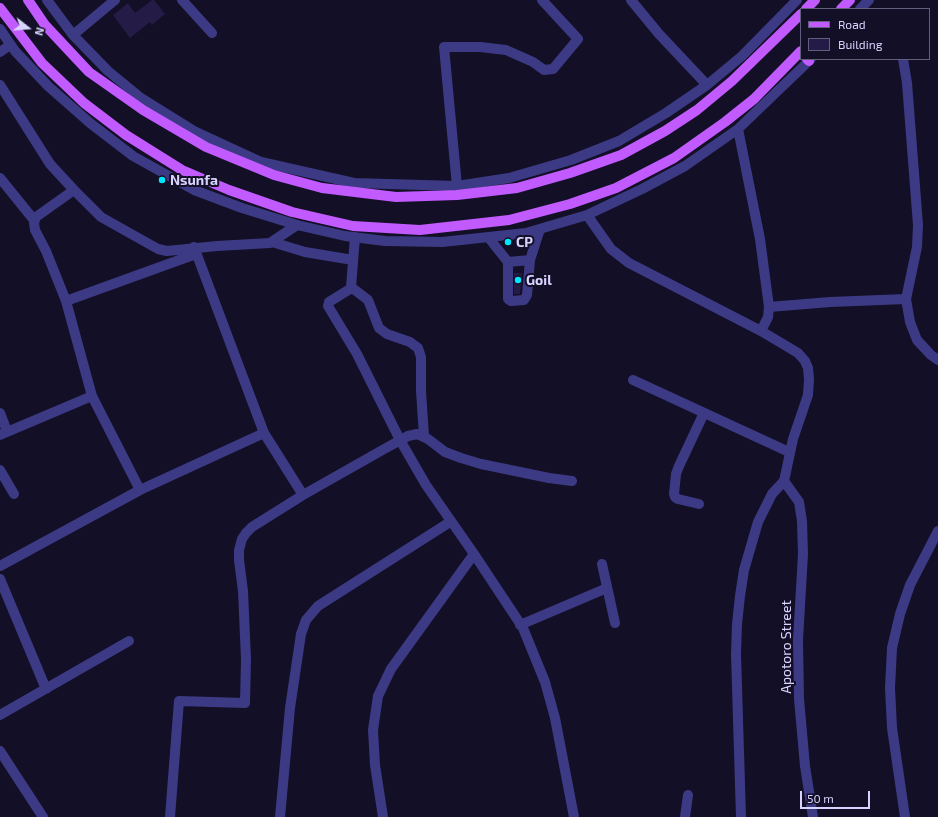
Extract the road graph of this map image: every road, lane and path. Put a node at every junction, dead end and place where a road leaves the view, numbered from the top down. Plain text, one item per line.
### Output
1 (28, 0) edge
2 (47, 0) edge
3 (115, 0) edge
4 (182, 0) edge
5 (542, 0) edge
6 (631, 0) edge
7 (797, 0) edge
8 (815, 0) edge
9 (850, 0) edge
10 (869, 0) edge
11 (0, 8) edge
12 (807, 8) edge
13 (842, 8) edge
14 (861, 8) edge
15 (800, 15) edge
16 (0, 29) edge
17 (212, 33) dead end
18 (72, 35) junction
19 (10, 45) junction
20 (0, 52) edge
21 (800, 60) edge
22 (801, 60) edge
23 (904, 60) edge
24 (0, 85) edge
25 (707, 85) junction
26 (738, 129) junction
27 (0, 178) edge
28 (457, 186) junction
29 (74, 190) junction
30 (587, 215) junction
31 (34, 220) junction
32 (297, 225) junction
33 (540, 229) junction
34 (355, 237) junction
35 (488, 237) junction
36 (272, 242) junction
37 (195, 251) junction
38 (353, 260) junction
39 (530, 260) junction
40 (508, 262) junction
41 (352, 287) junction
42 (906, 299) junction
43 (66, 301) junction
44 (769, 307) junction
45 (761, 331) junction
46 (938, 360) edge
47 (633, 380) dead end
48 (92, 396) junction
49 (704, 412) junction
50 (0, 413) edge
51 (3, 433) edge
52 (264, 433) junction
53 (424, 436) junction
54 (400, 440) junction
55 (789, 452) junction
56 (0, 470) edge
57 (572, 481) dead end
58 (784, 481) junction
59 (140, 490) junction
60 (14, 494) dead end
61 (303, 495) junction
62 (699, 504) dead end
63 (450, 522) junction
64 (938, 531) edge
65 (474, 554) junction
66 (602, 564) dead end
67 (0, 566) edge
68 (0, 579) edge
69 (607, 588) junction
70 (615, 623) dead end
71 (520, 625) junction
72 (129, 641) dead end
73 (46, 689) junction
74 (0, 715) edge
75 (0, 751) edge
76 (688, 795) dead end
77 (43, 817) edge
78 (170, 817) edge
79 (280, 817) edge
80 (383, 817) edge
81 (574, 817) edge
82 (685, 817) edge
83 (741, 817) edge
84 (813, 817) edge
85 (905, 817) edge

1 - 15 main road
2 - 18 street
3 - 18 street
4 - 17 street
5 - 28 street
6 - 25 street
7 - 25 street
8 - 12 main road
9 - 13 main road
10 - 14 street
11 - 21 main road
16 - 19 street
18 - 28 street
19 - 20 street
19 - 32 street
22 - 26 street
23 - 42 street
24 - 29 street
25 - 28 street
26 - 30 street
26 - 44 street
27 - 31 street
29 - 31 street
29 - 37 street
30 - 33 street
30 - 45 street
31 - 43 street
32 - 34 street
32 - 36 street
33 - 35 street
33 - 39 street
34 - 35 street
34 - 38 street
35 - 40 street
36 - 37 street
36 - 38 street
37 - 43 street
37 - 52 street
38 - 41 street
39 - 40 street
39 - 40 street
41 - 53 street
41 - 54 street
42 - 44 street
42 - 46 street
43 - 48 street
44 - 45 street
45 - 55 street
47 - 49 street
48 - 51 street
48 - 59 street
49 - 55 street
49 - 62 street
50 - 51 street
52 - 59 street
52 - 61 street
53 - 54 street
53 - 57 street
54 - 61 street
54 - 63 street
55 - 58 street
56 - 60 street
58 - 83 street
58 - 84 street, Apotoro Street
59 - 67 street
61 - 78 street
63 - 65 street
63 - 79 street
64 - 85 street
65 - 71 street
65 - 80 street
66 - 69 street
68 - 73 street
69 - 70 street
69 - 71 street
71 - 81 street
72 - 73 street
73 - 74 street
75 - 77 street
76 - 82 street

